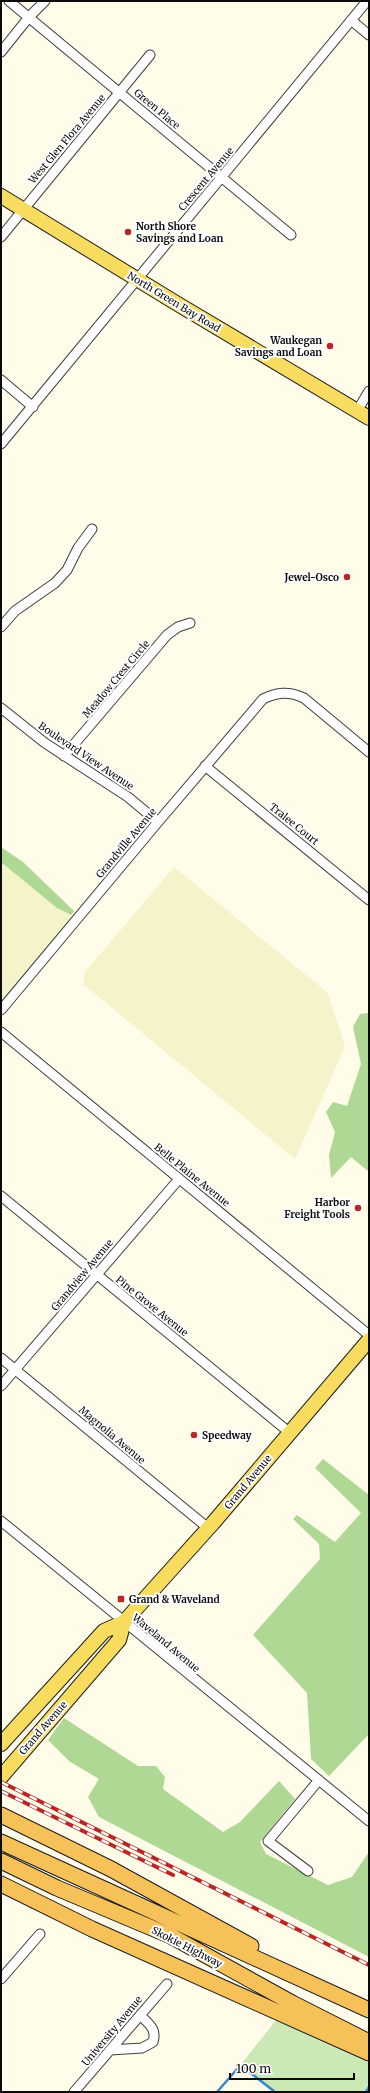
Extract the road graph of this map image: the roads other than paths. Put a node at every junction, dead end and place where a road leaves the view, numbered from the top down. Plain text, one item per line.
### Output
1 (9, 1) edge
2 (45, 1) edge
3 (367, 1) edge
4 (29, 17) junction
5 (351, 20) junction
6 (369, 34) edge
7 (1, 52) edge
8 (150, 55) dead end
9 (120, 92) junction
10 (222, 177) junction
11 (1, 196) edge
12 (24, 210) junction
13 (291, 234) dead end
14 (1, 237) edge
15 (137, 280) junction
16 (1, 380) edge
17 (369, 391) edge
18 (33, 407) junction
19 (363, 414) edge
20 (1, 444) edge
21 (92, 529) dead end
22 (190, 623) dead end
23 (1, 627) edge
24 (1, 708) edge
25 (369, 752) edge
26 (64, 756) junction
27 (205, 766) junction
28 (158, 822) junction
29 (369, 900) edge
30 (1, 1010) edge
31 (1, 1032) edge
32 (179, 1179) junction
33 (1, 1196) edge
34 (97, 1275) junction
35 (369, 1335) edge
36 (369, 1340) edge
37 (1, 1358) edge
38 (15, 1370) junction
39 (1, 1386) edge
40 (290, 1433) junction
41 (1, 1521) edge
42 (208, 1528) junction
43 (124, 1622) junction
44 (1, 1744) edge
45 (1, 1777) edge
46 (318, 1780) junction
47 (1, 1814) edge
48 (369, 1821) edge
49 (1, 1827) edge
50 (40, 1834) junction
51 (1, 1842) edge
52 (1, 1861) edge
53 (308, 1871) dead end
54 (1, 1884) edge
55 (40, 1934) dead end
56 (1, 1979) edge
57 (166, 1984) dead end
58 (347, 1999) junction
59 (369, 2010) edge
60 (140, 2015) junction
61 (369, 2042) edge
62 (110, 2050) junction
63 (369, 2053) edge
64 (74, 2092) edge

1 - 4 street, Green Place
2 - 4 street
3 - 5 street, Crescent Avenue
4 - 7 street
4 - 9 street, Green Place
5 - 6 street
5 - 10 street, Crescent Avenue
8 - 9 street, West Glen Flora Avenue
9 - 10 street, Green Place
9 - 12 street, West Glen Flora Avenue
10 - 13 street, Green Place
10 - 15 street, Crescent Avenue
11 - 12 main road, North Green Bay Road
12 - 14 street, West Glen Flora Avenue
12 - 15 main road, North Green Bay Road
15 - 18 street, Crescent Avenue
15 - 19 main road, North Green Bay Road
16 - 18 street
17 - 19 street
18 - 20 street, Crescent Avenue
21 - 23 street
22 - 26 street, Meadow Crest Circle
24 - 26 street, Boulevard View Avenue
25 - 27 street, Grandville Avenue
26 - 28 street, Boulevard View Avenue
27 - 28 street, Grandville Avenue
27 - 29 street, Tralee Court
28 - 30 street, Grandville Avenue
31 - 32 street, Belle Plaine Avenue
32 - 34 street, Grandview Avenue
32 - 35 street, Belle Plaine Avenue
33 - 34 street, Pine Grove Avenue
34 - 38 street, Grandview Avenue
34 - 40 street, Pine Grove Avenue
36 - 40 main road, Grand Avenue
37 - 38 street, Magnolia Avenue
38 - 39 street, Grandview Avenue
38 - 42 street, Magnolia Avenue
40 - 42 main road, Grand Avenue
41 - 43 street, Waveland Avenue
42 - 43 main road, Grand Avenue
43 - 44 main road, Grand Avenue
43 - 45 main road, Grand Avenue
43 - 46 street, Waveland Avenue
46 - 48 street, Waveland Avenue
46 - 53 street
47 - 50 highway
49 - 50 highway
50 - 58 highway
51 - 58 highway, Skokie Highway
52 - 61 highway, Skokie Highway
54 - 63 highway
55 - 56 street
57 - 60 street, University Avenue
58 - 59 highway, Skokie Highway
60 - 62 street, University Avenue
60 - 62 street
62 - 64 street, University Avenue

